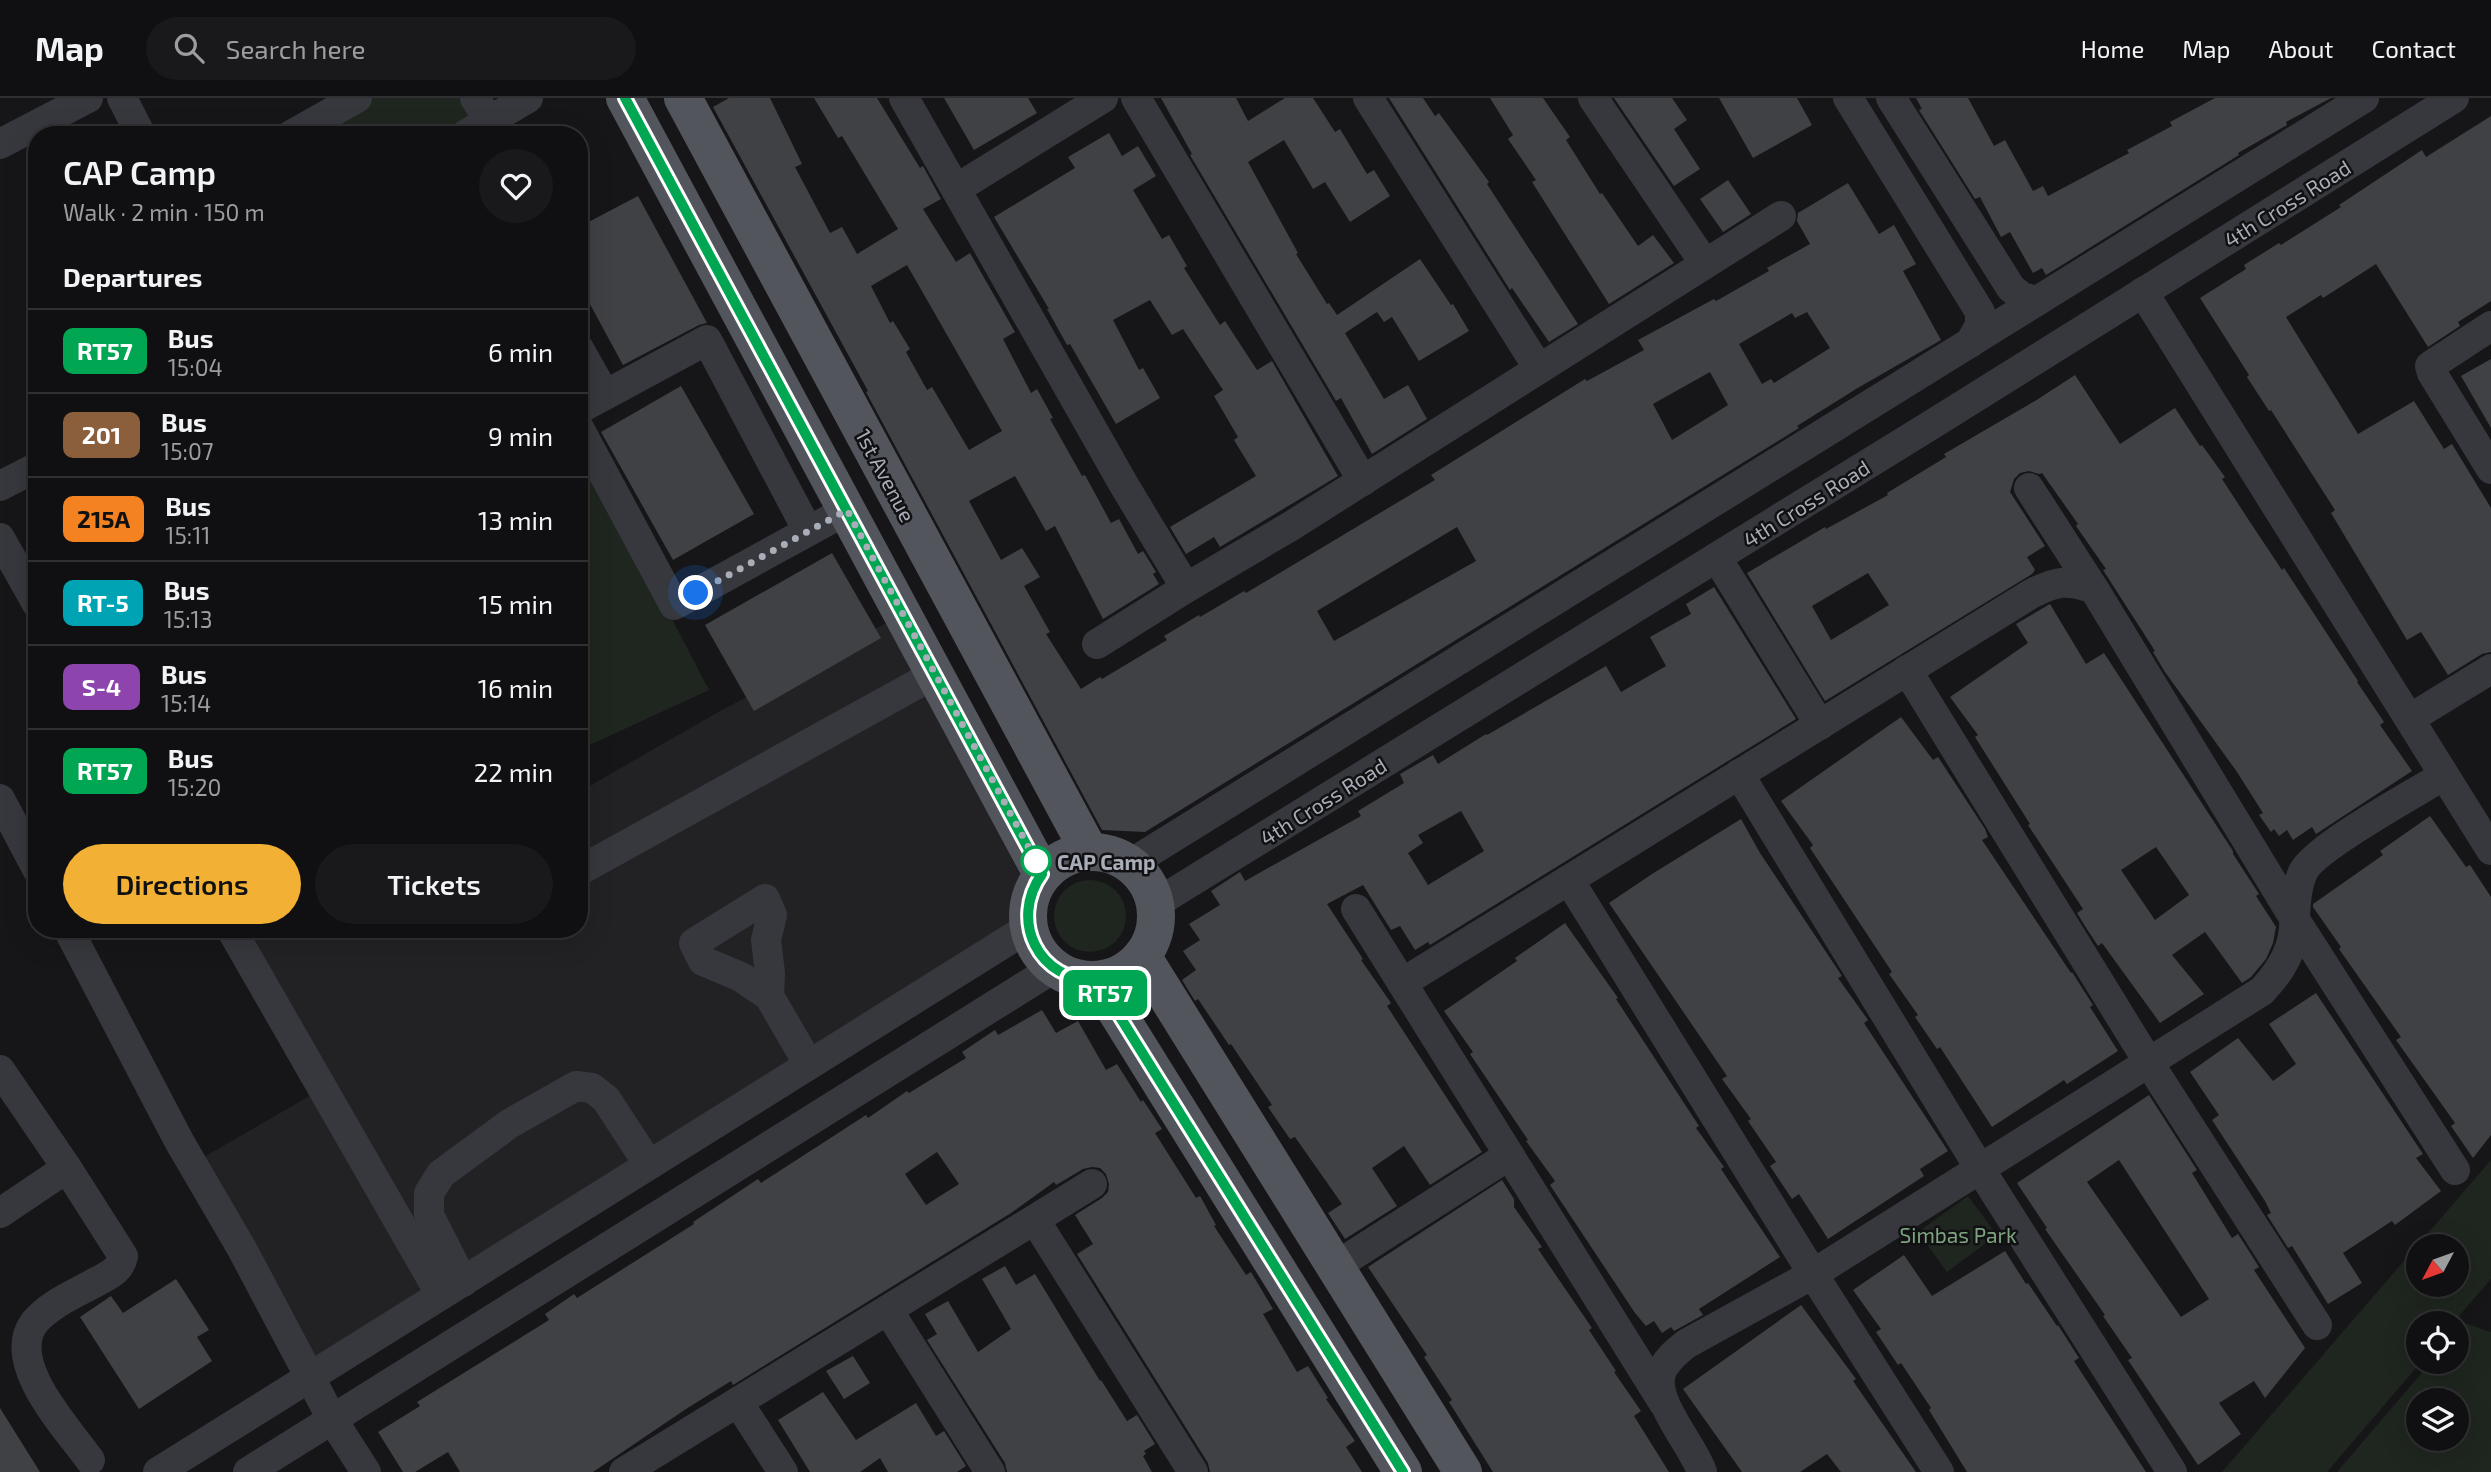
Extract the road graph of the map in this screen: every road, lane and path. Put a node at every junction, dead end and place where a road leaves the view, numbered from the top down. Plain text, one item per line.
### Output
1 (88, 98) edge
2 (122, 98) edge
3 (356, 98) edge
4 (528, 98) edge
5 (625, 98) edge
6 (683, 98) edge
7 (904, 98) edge
8 (1136, 98) edge
9 (1368, 98) edge
10 (1594, 98) edge
11 (1848, 98) edge
12 (1891, 98) edge
13 (2364, 98) edge
14 (2454, 98) edge
15 (1085, 103) edge
16 (476, 118) edge
17 (34, 126) edge
18 (136, 126) edge
19 (307, 126) edge
20 (28, 129) edge
21 (0, 144) edge
22 (956, 189) junction
23 (1781, 216) dead end
24 (1705, 264) junction
25 (2143, 292) junction
26 (2037, 301) junction
27 (743, 318) junction
28 (2491, 326) edge
29 (707, 340) junction
30 (1970, 343) junction
31 (1539, 369) junction
32 (1907, 384) junction
33 (1880, 400) junction
34 (592, 402) edge
35 (1931, 425) junction
36 (1902, 443) junction
37 (588, 445) edge
38 (2491, 469) edge
39 (28, 472) edge
40 (1363, 481) junction
41 (0, 486) edge
42 (2029, 488) dead end
43 (847, 510) junction
44 (808, 531) junction
45 (0, 538) edge
46 (1717, 558) junction
47 (28, 588) edge
48 (1186, 588) junction
49 (2094, 589) junction
50 (1097, 644) dead end
51 (2491, 669) edge
52 (1907, 670) junction
53 (935, 674) junction
54 (1381, 709) junction
55 (2411, 718) junction
56 (1820, 725) junction
57 (1354, 726) junction
58 (1405, 750) junction
59 (1376, 768) junction
60 (1740, 774) junction
61 (2443, 776) junction
62 (0, 799) edge
63 (2491, 850) edge
64 (1089, 851) junction
65 (28, 852) edge
66 (1130, 864) junction
67 (588, 867) edge
68 (1042, 874) junction
69 (1569, 880) junction
70 (1155, 904) junction
71 (1356, 909) dead end
72 (2294, 918) junction
73 (1028, 928) junction
74 (73, 938) edge
75 (237, 938) edge
76 (1142, 956) junction
77 (1054, 968) junction
78 (1097, 980) junction
79 (1402, 984) junction
80 (769, 996) dead end
81 (2149, 1063) junction
82 (809, 1065) junction
83 (0, 1070) edge
84 (1508, 1156) junction
85 (649, 1165) junction
86 (67, 1168) junction
87 (1980, 1169) junction
88 (2455, 1170) dead end
89 (1092, 1184) dead end
90 (0, 1213) edge
91 (1035, 1220) junction
92 (1336, 1266) junction
93 (1812, 1274) junction
94 (452, 1288) junction
95 (888, 1310) junction
96 (2317, 1325) dead end
97 (1395, 1360) junction
98 (309, 1377) junction
99 (1351, 1388) junction
100 (738, 1402) junction
101 (1672, 1417) junction
102 (332, 1419) junction
103 (204, 1443) junction
104 (90, 1460) dead end
105 (168, 1468) edge
106 (233, 1472) edge
107 (248, 1472) edge
108 (366, 1472) edge
109 (624, 1472) edge
110 (783, 1472) edge
111 (990, 1472) edge
112 (1193, 1472) edge
113 (1403, 1472) edge
114 (1464, 1472) edge
115 (1702, 1472) edge
116 (1939, 1472) edge
117 (2172, 1472) edge

1 - 17 street
2 - 18 street
3 - 19 street
4 - 16 street
5 - 27 main road
6 - 64 main road, 1st Avenue
7 - 22 street
8 - 40 street
9 - 31 street
10 - 24 street
11 - 30 street
12 - 26 street
13 - 26 street
14 - 25 street, 4th Cross Road
15 - 22 street
20 - 21 street
22 - 48 street
23 - 24 street
24 - 31 street
25 - 35 street, 4th Cross Road
25 - 55 street
26 - 30 street
27 - 29 street
27 - 43 main road
28 - 38 street
29 - 34 street
29 - 44 street
30 - 32 street
31 - 40 street
32 - 33 street
32 - 35 street
33 - 36 street
33 - 54 street
35 - 36 street, 4th Cross Road
36 - 46 street, 4th Cross Road
37 - 44 street
39 - 41 street
40 - 48 street
42 - 49 street
43 - 44 street
43 - 53 main road
45 - 47 street
46 - 56 street
46 - 58 street, 4th Cross Road
48 - 50 street
49 - 52 street
49 - 72 street
51 - 55 street
52 - 56 street
52 - 81 street
53 - 67 street
53 - 68 main road
54 - 57 street
54 - 58 street
55 - 61 street
56 - 60 street
57 - 59 street
57 - 66 street
58 - 59 street, 4th Cross Road
59 - 70 street, 4th Cross Road
60 - 69 street
60 - 87 street
61 - 63 street
61 - 72 street
62 - 65 street
64 - 66 main road
64 - 68 main road
66 - 70 main road
68 - 73 main road
69 - 79 street
69 - 93 street
70 - 76 main road
71 - 79 street
72 - 81 street
72 - 88 street
73 - 77 main road
73 - 82 street
74 - 98 street
75 - 94 street
76 - 78 main road
76 - 92 main road
77 - 78 main road
77 - 102 street
78 - 99 main road
79 - 84 street
80 - 82 street
81 - 87 street
81 - 96 street
82 - 85 street
83 - 86 street
84 - 92 street
84 - 101 street
85 - 94 street
85 - 94 street
86 - 90 street
86 - 104 street
87 - 93 street
87 - 117 street
89 - 91 street
91 - 95 street
91 - 112 street
92 - 97 main road
93 - 101 street
93 - 116 street
94 - 98 street
95 - 100 street
95 - 111 street
97 - 99 main road
97 - 114 main road
98 - 102 street
98 - 103 street
99 - 113 main road
100 - 109 street
100 - 110 street
101 - 115 street
102 - 107 street
102 - 108 street
103 - 105 street
103 - 106 street

